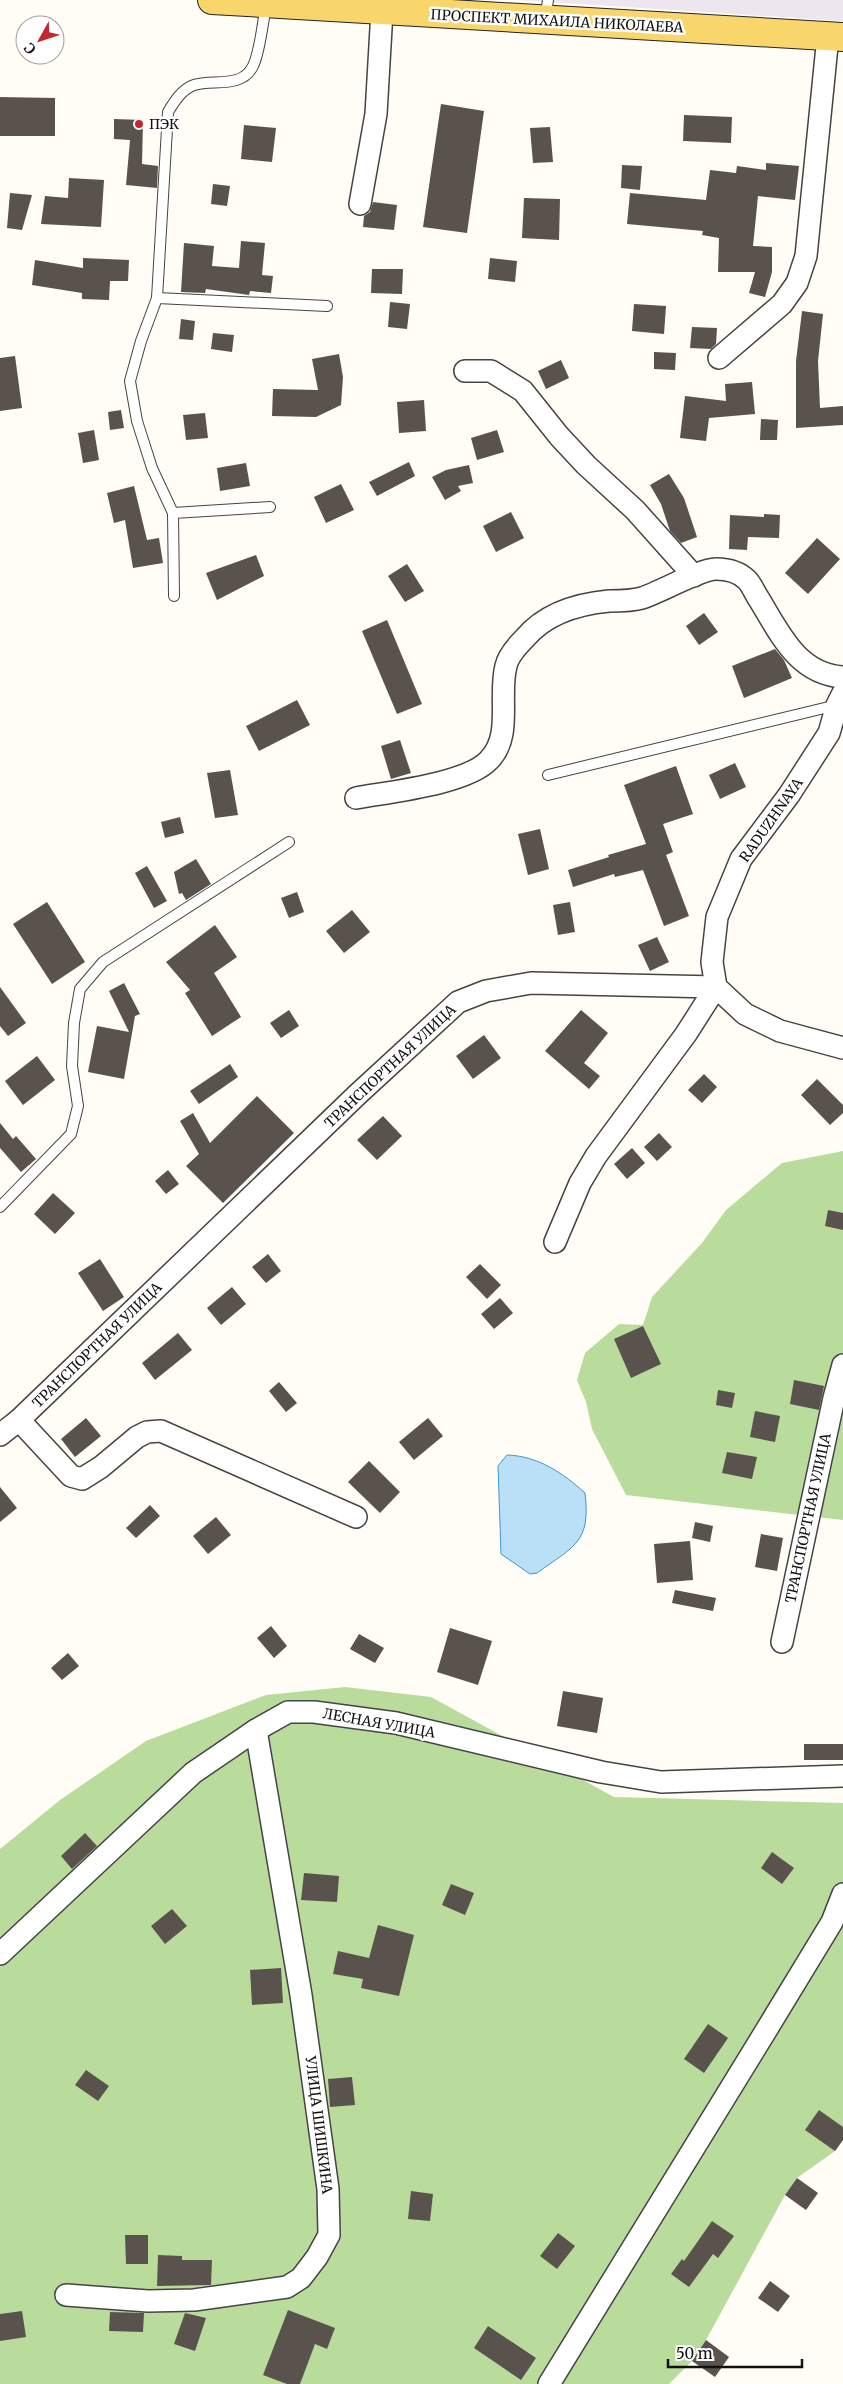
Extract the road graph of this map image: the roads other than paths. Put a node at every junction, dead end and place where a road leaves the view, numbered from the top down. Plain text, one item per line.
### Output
1 (212, 0) edge
2 (252, 2) edge
3 (383, 5) edge
4 (546, 10) edge
5 (835, 37) edge
6 (360, 204) dead end
7 (157, 298) junction
8 (327, 306) dead end
9 (720, 358) dead end
10 (465, 371) dead end
11 (270, 507) dead end
12 (172, 513) junction
13 (694, 576) junction
14 (174, 596) dead end
15 (843, 677) edge
16 (840, 699) edge
17 (548, 775) dead end
18 (356, 798) dead end
19 (289, 842) dead end
20 (716, 987) junction
21 (843, 1049) edge
22 (0, 1207) edge
23 (555, 1242) dead end
24 (843, 1365) edge
25 (19, 1420) junction
26 (0, 1434) edge
27 (356, 1517) dead end
28 (782, 1642) dead end
29 (256, 1730) junction
30 (843, 1776) edge
31 (843, 1894) edge
32 (0, 1954) edge
33 (66, 2295) dead end
34 (549, 2384) edge

1 - 2 main road, ПРОСПЕКТ МИХАИЛА НИКОЛАЕВА
2 - 3 main road, ПРОСПЕКТ МИХАИЛА НИКОЛАЕВА
2 - 7 lane
3 - 4 main road, ПРОСПЕКТ МИХАИЛА НИКОЛАЕВА
3 - 6 street
4 - 5 main road, ПРОСПЕКТ МИХАИЛА НИКОЛАЕВА
5 - 9 street
7 - 8 lane
7 - 12 lane
10 - 13 street
11 - 12 lane
12 - 14 lane
13 - 15 street
13 - 18 street
16 - 17 lane
16 - 20 street, RADUZHNAYA
19 - 22 lane
20 - 21 street
20 - 23 street
20 - 25 street, ТРАНСПОРТНАЯ УЛИЦА
24 - 28 street, ТРАНСПОРТНАЯ УЛИЦА
25 - 26 street, ТРАНСПОРТНАЯ УЛИЦА
25 - 27 street
29 - 30 street, ЛЕСНАЯ УЛИЦА
29 - 32 street, ЛЕСНАЯ УЛИЦА
29 - 33 street, УЛИЦА ШИШКИНА
31 - 34 street

